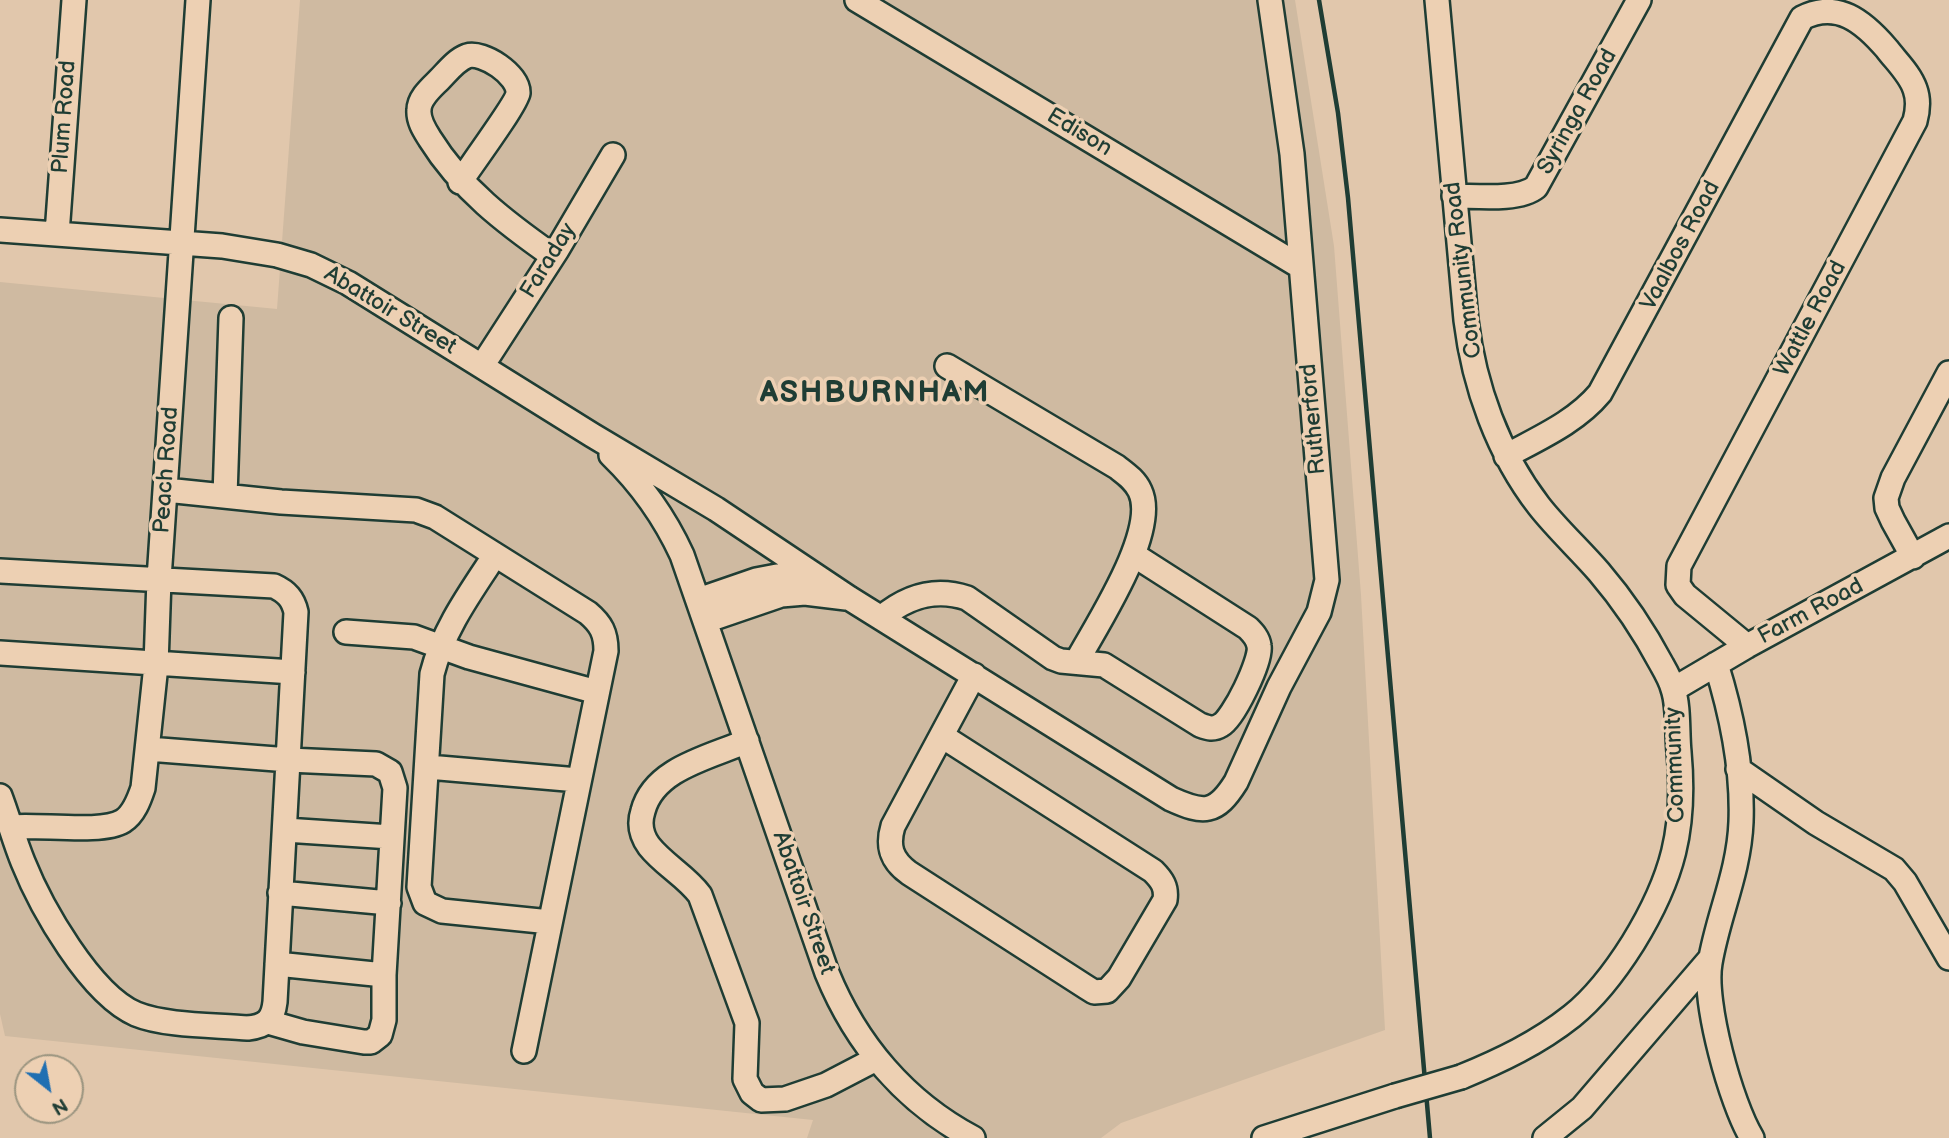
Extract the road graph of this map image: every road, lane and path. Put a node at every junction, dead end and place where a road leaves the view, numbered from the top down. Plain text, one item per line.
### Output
1 (74, 0) edge
2 (198, 0) edge
3 (857, 0) edge
4 (1270, 0) edge
5 (1437, 0) edge
6 (1639, 0) edge
7 (1820, 3) joint
8 (614, 155) dead end
9 (460, 182) junction
10 (1454, 196) junction
11 (0, 230) edge
12 (57, 234) junction
13 (183, 243) junction
14 (553, 256) junction
15 (1301, 267) junction
16 (231, 318) dead end
17 (482, 366) junction
18 (947, 366) dead end
19 (1949, 373) edge
20 (592, 435) junction
21 (1506, 456) junction
22 (166, 490) junction
23 (225, 496) junction
24 (1949, 536) edge
25 (495, 555) junction
26 (1134, 555) junction
27 (1913, 557) junction
28 (0, 571) edge
29 (819, 578) junction
30 (159, 579) junction
31 (849, 598) junction
32 (702, 610) junction
33 (881, 618) junction
34 (346, 632) dead end
35 (441, 646) junction
36 (1746, 646) junction
37 (0, 653) edge
38 (1077, 661) junction
39 (1716, 664) junction
40 (156, 665) junction
41 (293, 672) junction
42 (974, 675) junction
43 (1674, 690) junction
44 (597, 692) junction
45 (942, 736) junction
46 (747, 741) junction
47 (148, 749) junction
48 (289, 761) junction
49 (428, 768) junction
50 (1738, 769) junction
51 (578, 780) junction
52 (0, 796) edge
53 (1211, 809) joint
54 (11, 827) junction
55 (285, 830) junction
56 (391, 837) junction
57 (280, 893) junction
58 (389, 903) junction
59 (550, 922) junction
60 (1949, 958) edge
61 (1710, 959) junction
62 (277, 964) junction
63 (384, 975) junction
64 (268, 1022) junction
65 (524, 1051) dead end
66 (876, 1059) junction
67 (973, 1138) edge
68 (1264, 1138) edge
69 (1545, 1138) edge
70 (1752, 1138) edge

1 - 12 street, Plum Road
2 - 13 street, Peach Road
3 - 15 street, Edison
4 - 15 street, Rutherford
5 - 10 street, Community Road
6 - 10 street, Syringa Road
7 - 21 street, Vaalbos Road
7 - 36 street, Wattle Road
8 - 14 street, Faraday
9 - 9 street
9 - 14 street
10 - 21 street, Community Road
11 - 12 street, Abattoir Street
12 - 13 street, Abattoir Street
13 - 17 street, Abattoir Street
13 - 22 street, Peach Road
14 - 17 street, Faraday
15 - 53 street, Rutherford
16 - 23 street
17 - 20 street, Abattoir Street
18 - 26 street
19 - 27 street
20 - 29 street, Abattoir Street
20 - 32 street, Abattoir Street
21 - 43 street, Community Road
22 - 23 street
22 - 30 street, Peach Road
23 - 25 street
24 - 27 street, Farm Road
25 - 35 street
25 - 44 street
26 - 38 street
26 - 38 street
27 - 36 street, Farm Road
28 - 30 street
29 - 31 street, Abattoir Street
29 - 32 street
30 - 40 street, Peach Road
30 - 41 street
31 - 32 street, Abattoir Street
31 - 33 street, Abattoir Street
32 - 46 street, Abattoir Street
33 - 38 street
33 - 42 street, Abattoir Street
34 - 35 street
35 - 44 street
35 - 49 street
36 - 39 street, Farm Road
37 - 40 street
39 - 43 street, Farm Road
39 - 50 street
40 - 41 street
40 - 47 street, Peach Road
41 - 48 street
42 - 45 street
42 - 53 street, Abattoir Street
43 - 68 street, Community, bridge
44 - 51 street
45 - 45 street
46 - 66 street, Abattoir Street
46 - 66 street
47 - 48 street
47 - 54 street, Peach Road
48 - 55 street
48 - 56 street
49 - 51 street
49 - 59 street
50 - 60 street
50 - 61 street
51 - 59 street
52 - 54 street
54 - 64 street
55 - 56 street
55 - 57 street
56 - 58 street
57 - 58 street
57 - 62 street
58 - 63 street
59 - 65 street
61 - 69 street
61 - 70 street
62 - 63 street
62 - 64 street
63 - 64 street
66 - 67 street, Abattoir Street

